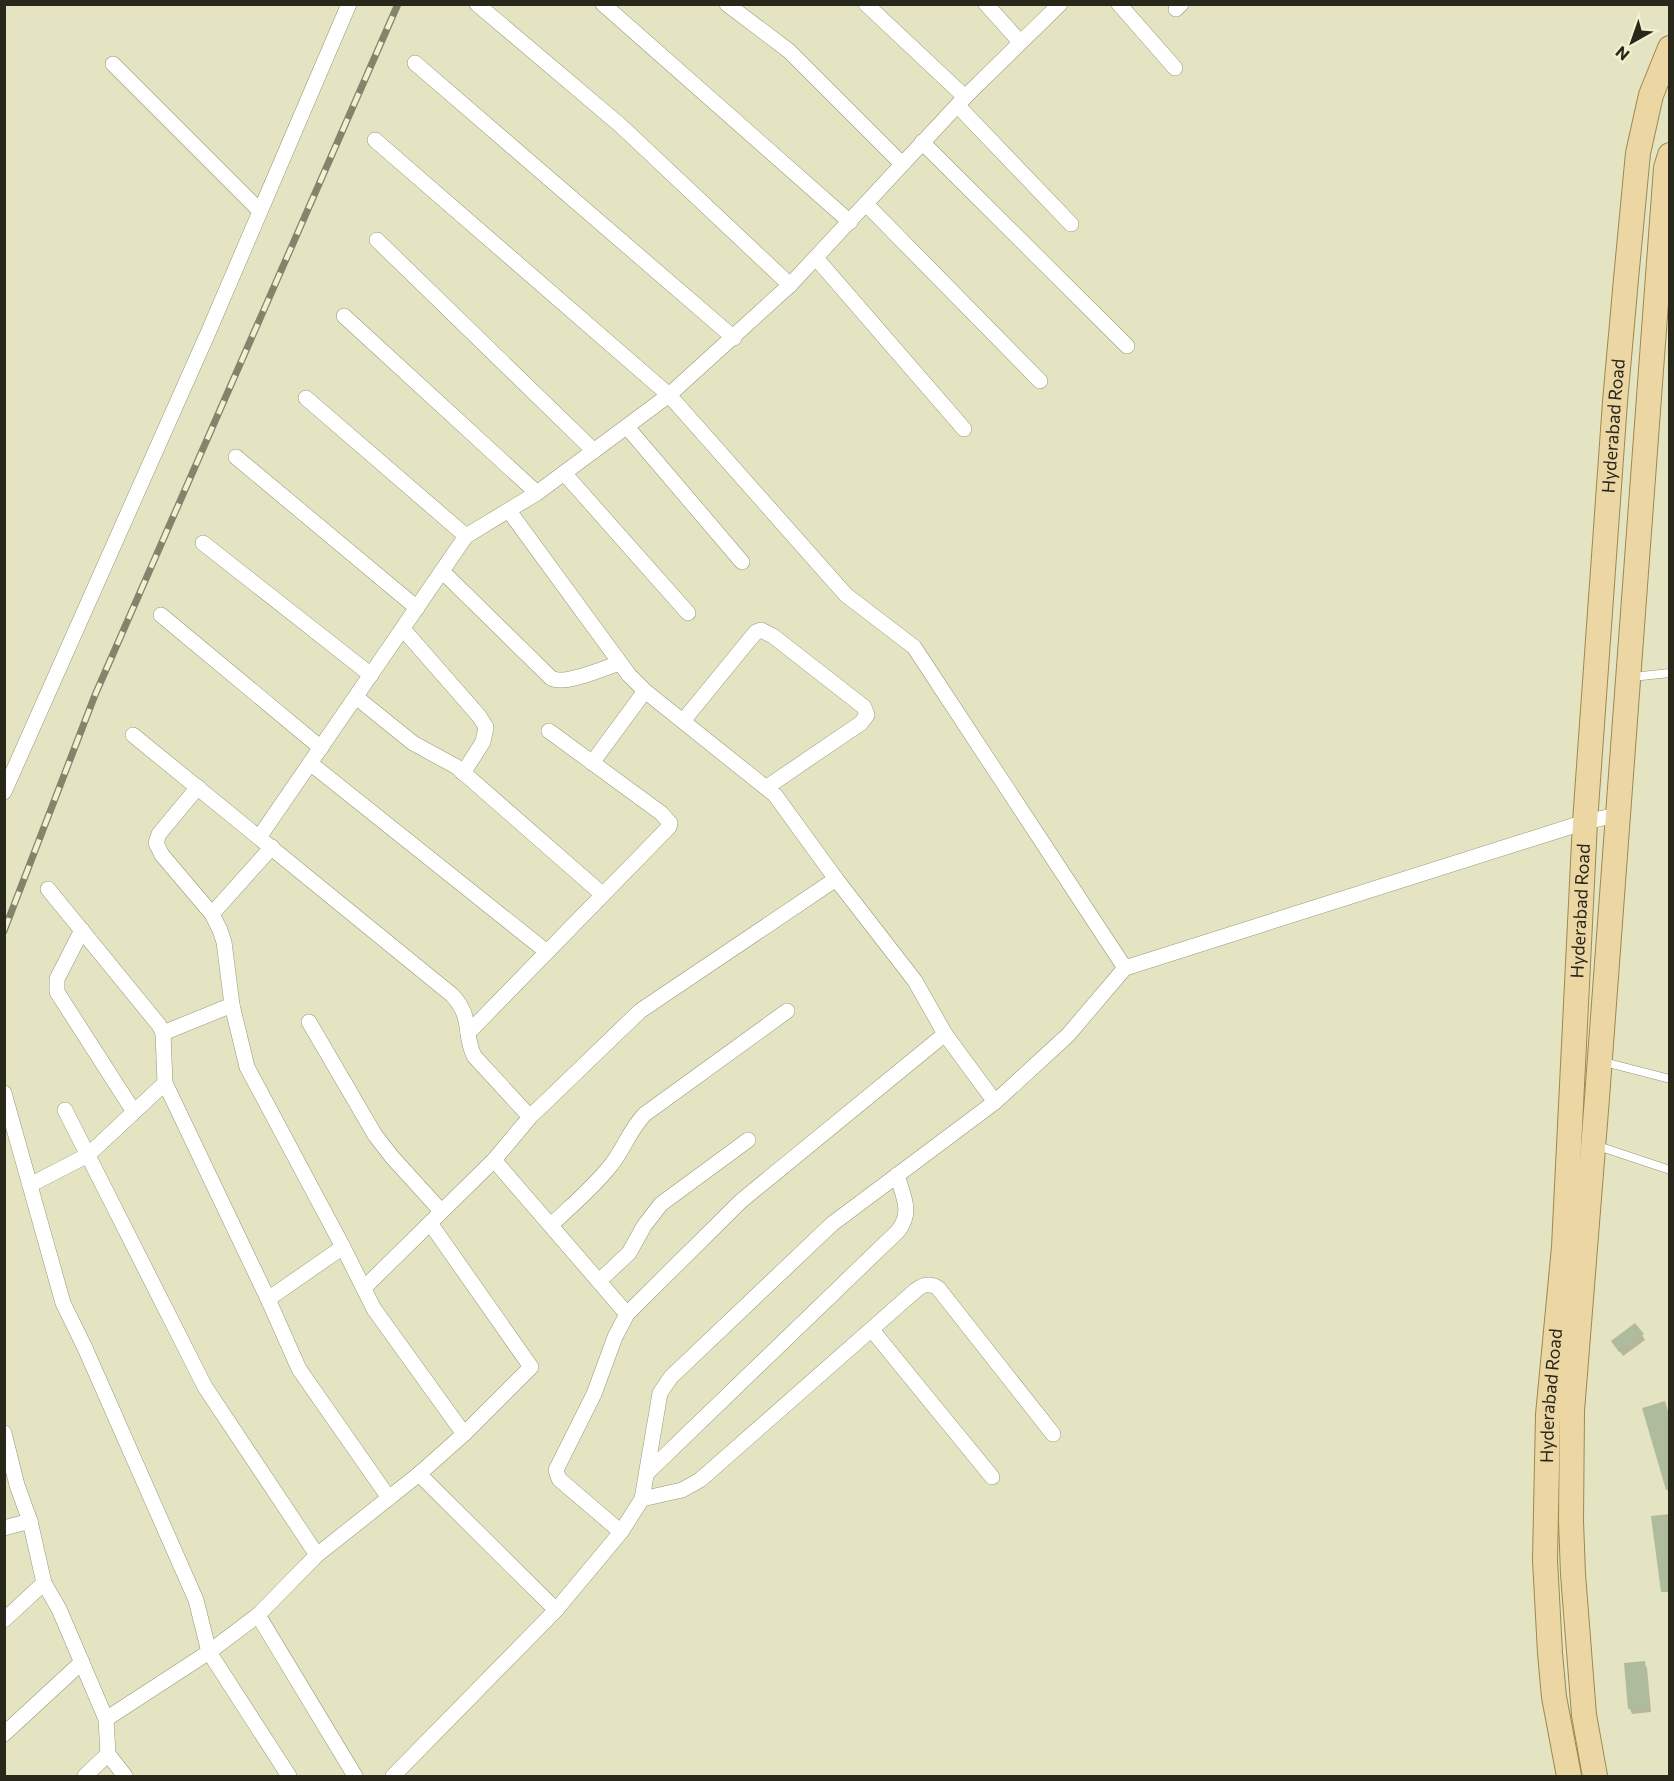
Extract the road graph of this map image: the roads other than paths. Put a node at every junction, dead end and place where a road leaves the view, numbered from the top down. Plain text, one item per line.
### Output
1 (349, 4) edge
2 (477, 4) edge
3 (603, 4) edge
4 (727, 4) edge
5 (866, 4) edge
6 (986, 4) edge
7 (1060, 4) edge
8 (1119, 4) edge
9 (1020, 42) junction
10 (1670, 48) edge
11 (415, 63) dead end
12 (113, 64) dead end
13 (1174, 68) dead end
14 (961, 101) junction
15 (375, 140) dead end
16 (922, 142) junction
17 (1670, 155) edge
18 (901, 163) junction
19 (866, 204) junction
20 (260, 211) junction
21 (850, 222) junction
22 (1071, 224) dead end
23 (377, 240) dead end
24 (816, 258) junction
25 (1648, 275) edge
26 (790, 285) junction
27 (344, 316) dead end
28 (734, 338) junction
29 (1127, 346) dead end
30 (1040, 381) dead end
31 (669, 396) junction
32 (306, 398) dead end
33 (627, 427) junction
34 (964, 429) dead end
35 (594, 451) junction
36 (236, 457) dead end
37 (564, 473) junction
38 (537, 493) junction
39 (509, 511) junction
40 (466, 536) junction
41 (203, 543) dead end
42 (742, 562) dead end
43 (442, 571) junction
44 (417, 608) junction
45 (688, 613) dead end
46 (161, 615) dead end
47 (403, 629) junction
48 (620, 663) junction
49 (1670, 673) edge
50 (371, 675) junction
51 (1628, 677) junction
52 (645, 691) junction
53 (356, 697) junction
54 (683, 721) junction
55 (549, 731) dead end
56 (133, 735) dead end
57 (321, 748) junction
58 (310, 763) junction
59 (592, 763) junction
60 (464, 773) junction
61 (198, 787) junction
62 (767, 787) junction
63 (4, 792) edge
64 (1617, 814) junction
65 (1585, 822) junction
66 (260, 836) junction
67 (272, 847) junction
68 (836, 879) junction
69 (48, 889) dead end
70 (602, 894) junction
71 (212, 914) junction
72 (82, 930) junction
73 (547, 952) junction
74 (1125, 968) junction
75 (232, 1005) junction
76 (787, 1011) dead end
77 (309, 1022) dead end
78 (163, 1033) junction
79 (468, 1033) junction
80 (945, 1034) junction
81 (1600, 1061) junction
82 (1670, 1079) edge
83 (165, 1083) junction
84 (4, 1093) edge
85 (996, 1102) junction
86 (65, 1110) dead end
87 (134, 1112) junction
88 (530, 1117) junction
89 (748, 1140) dead end
90 (1594, 1145) junction
91 (88, 1155) junction
92 (494, 1160) junction
93 (1670, 1170) edge
94 (897, 1175) junction
95 (30, 1185) junction
96 (441, 1211) junction
97 (430, 1223) junction
98 (551, 1225) junction
99 (343, 1246) junction
100 (599, 1281) junction
101 (363, 1288) junction
102 (268, 1299) junction
103 (627, 1314) junction
104 (872, 1330) junction
105 (4, 1433) edge
106 (464, 1434) junction
107 (1053, 1434) dead end
108 (646, 1473) junction
109 (419, 1474) junction
110 (992, 1477) dead end
111 (389, 1498) junction
112 (642, 1499) junction
113 (30, 1521) junction
114 (4, 1528) edge
115 (621, 1532) junction
116 (316, 1555) junction
117 (44, 1583) junction
118 (555, 1610) junction
119 (258, 1615) junction
120 (4, 1620) edge
121 (209, 1652) junction
122 (82, 1662) junction
123 (106, 1719) junction
124 (4, 1734) edge
125 (108, 1754) junction
126 (85, 1776) edge
127 (125, 1776) edge
128 (289, 1776) edge
129 (355, 1776) edge
130 (393, 1776) edge
131 (1569, 1776) edge
132 (1596, 1776) edge

1 - 20 street
2 - 26 street
3 - 21 street
4 - 18 street
5 - 14 street
6 - 9 street
7 - 9 street
8 - 13 street
9 - 14 street
10 - 25 main road, Hyderabad Road
11 - 28 street
12 - 20 street
14 - 16 street
14 - 22 street
15 - 31 street
16 - 18 street
16 - 29 street
17 - 25 main road, Hyderabad Road
18 - 19 street
19 - 21 street
19 - 30 street
20 - 63 street
21 - 24 street
23 - 35 street
24 - 26 street
24 - 34 street
25 - 51 main road, Hyderabad Road
25 - 65 main road, Hyderabad Road
26 - 28 street
27 - 38 street
28 - 31 street
31 - 33 street
31 - 74 street
32 - 40 street
33 - 35 street
33 - 42 street
35 - 37 street
36 - 44 street
37 - 38 street
37 - 45 street
38 - 39 street
39 - 40 street
39 - 48 street
40 - 43 street
41 - 50 street
43 - 44 street
43 - 48 street
44 - 47 street
46 - 57 street
47 - 50 street
47 - 60 street
48 - 52 street
49 - 51 lane
50 - 53 street
51 - 64 main road, Hyderabad Road
52 - 54 street
52 - 59 street
53 - 57 street
53 - 60 street
54 - 62 street
54 - 62 street
55 - 59 street
56 - 61 street
57 - 58 street
58 - 66 street
58 - 73 street
59 - 70 street
60 - 70 street
61 - 66 street
61 - 71 street
62 - 68 street
64 - 65 street
64 - 81 main road, Hyderabad Road
65 - 74 street
65 - 131 main road, Hyderabad Road
66 - 67 street
67 - 71 street
67 - 79 street
68 - 80 street
68 - 88 street
69 - 72 street
70 - 73 street
71 - 75 street
72 - 78 street
72 - 87 street
73 - 79 street
74 - 85 street
75 - 78 street
75 - 99 street
76 - 98 street
77 - 96 street
78 - 83 street
79 - 88 street
80 - 85 street
80 - 103 street
81 - 82 lane
81 - 90 main road, Hyderabad Road
83 - 87 street
83 - 102 street
84 - 95 street
85 - 94 street
86 - 91 street
87 - 91 street
88 - 92 street
89 - 100 street
90 - 93 lane
90 - 132 main road, Hyderabad Road
91 - 95 street
91 - 116 street
92 - 96 street
92 - 98 street
94 - 108 street
94 - 108 street
95 - 121 street
96 - 97 street
97 - 101 street
97 - 106 street
98 - 100 street
99 - 101 street
99 - 102 street
100 - 103 street
101 - 106 street
102 - 111 street
103 - 115 street
104 - 107 street
104 - 110 street
104 - 112 street
105 - 113 street
106 - 109 street
108 - 112 street
109 - 111 street
109 - 118 street
111 - 116 street
112 - 115 street
113 - 114 street
113 - 117 street
115 - 118 street
116 - 119 street
117 - 120 street
117 - 122 street
118 - 130 street
119 - 121 street
119 - 129 street
121 - 123 street
121 - 128 street
122 - 123 street
122 - 124 street
123 - 125 street
125 - 126 street
125 - 127 street

